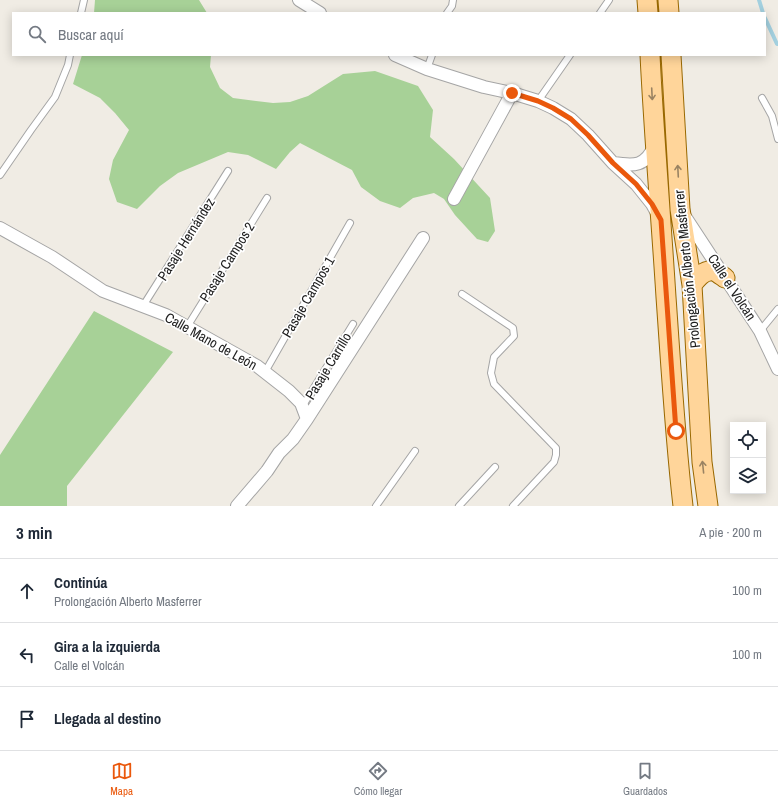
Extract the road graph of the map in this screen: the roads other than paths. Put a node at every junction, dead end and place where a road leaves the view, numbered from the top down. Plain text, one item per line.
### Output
1 (84, 0) edge
2 (299, 0) edge
3 (453, 0) edge
4 (609, 0) edge
5 (647, 0) edge
6 (668, 0) edge
7 (81, 12) edge
8 (318, 12) edge
9 (449, 12) edge
10 (601, 12) edge
11 (648, 12) edge
12 (668, 12) edge
13 (70, 56) edge
14 (397, 56) edge
15 (432, 56) edge
16 (569, 56) edge
17 (650, 56) edge
18 (671, 56) edge
19 (427, 69) junction
20 (512, 93) junction
21 (762, 98) dead end
22 (538, 101) junction
23 (778, 139) edge
24 (655, 145) junction
25 (613, 163) junction
26 (228, 171) dead end
27 (0, 175) edge
28 (267, 198) dead end
29 (454, 199) dead end
30 (680, 209) junction
31 (661, 220) junction
32 (350, 223) dead end
33 (0, 228) edge
34 (423, 238) dead end
35 (725, 278) junction
36 (692, 285) junction
37 (462, 294) dead end
38 (143, 306) junction
39 (778, 309) edge
40 (353, 324) dead end
41 (187, 327) junction
42 (760, 331) junction
43 (778, 369) edge
44 (265, 372) junction
45 (302, 407) junction
46 (307, 419) junction
47 (415, 451) dead end
48 (495, 467) dead end
49 (237, 506) edge
50 (376, 506) edge
51 (459, 506) edge
52 (513, 506) edge
53 (684, 506) edge
54 (708, 506) edge

1 - 7 lane
2 - 8 street
3 - 9 lane
4 - 10 lane
5 - 11 main road
6 - 12 main road
13 - 27 lane
14 - 19 street
15 - 19 lane
16 - 22 lane
17 -> 24 main road, Prolongación Alberto Masferrer
30 -> 18 main road, Prolongación Alberto Masferrer
19 - 20 street
20 - 22 street
20 - 29 street
21 - 23 lane
22 - 25 street
24 - 25 street
24 - 31 main road, Prolongación Alberto Masferrer
25 - 31 street
26 - 38 lane, Pasaje Hernández
28 - 41 lane, Pasaje Campos 2
30 - 35 street, Calle el Volcán
30 - 36 main road, Prolongación Alberto Masferrer
31 - 53 main road, Prolongación Alberto Masferrer
32 - 44 lane, Pasaje Campos 1
33 - 38 street, Calle Mano de León
34 - 46 street
35 - 36 main road
35 - 42 street, Calle el Volcán
54 -> 36 main road, Prolongación Alberto Masferrer
37 - 52 lane
38 - 41 street, Calle Mano de León
39 - 42 lane
40 - 45 lane, Pasaje Carrillo
41 - 44 street, Calle Mano de León
42 - 43 street, Calle el Volcán
44 - 45 street, Calle Mano de León
45 - 46 street, Calle Mano de León
46 - 49 street
47 - 50 lane
48 - 51 lane

